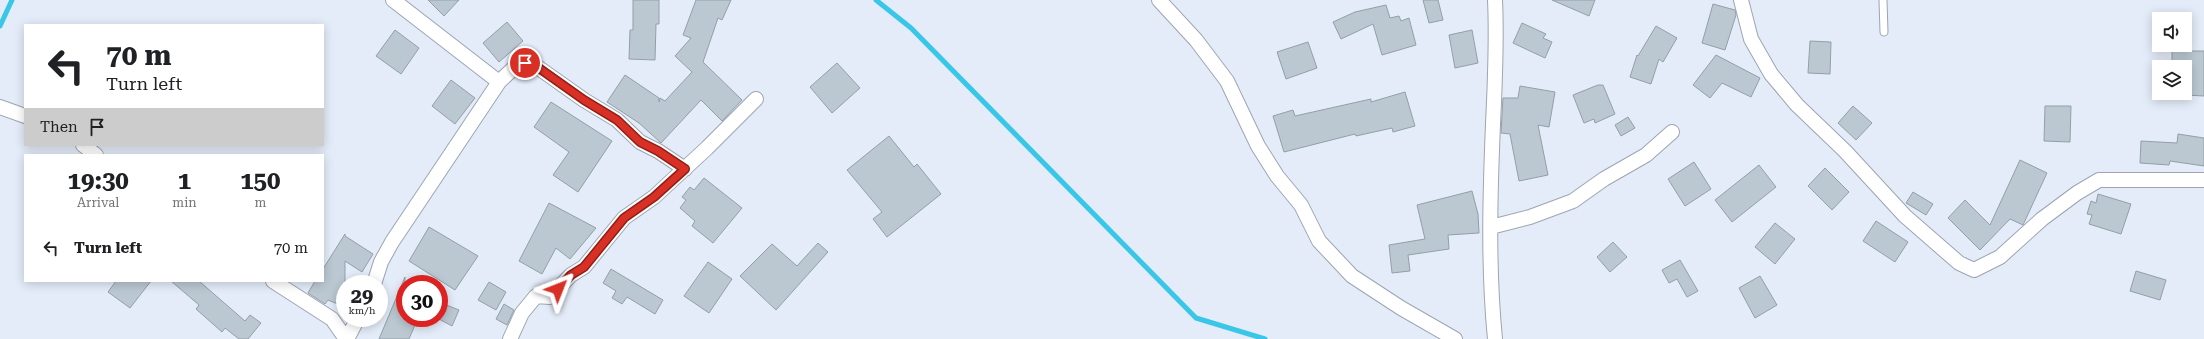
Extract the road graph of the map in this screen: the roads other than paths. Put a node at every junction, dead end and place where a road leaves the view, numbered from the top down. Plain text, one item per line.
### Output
1 (393, 0) edge
2 (1159, 0) edge
3 (1495, 0) edge
4 (1741, 0) edge
5 (1883, 0) edge
6 (1884, 32) dead end
7 (499, 82) junction
8 (756, 99) dead end
9 (0, 107) edge
10 (24, 116) edge
11 (1672, 132) dead end
12 (84, 146) edge
13 (95, 154) edge
14 (685, 169) junction
15 (2204, 180) edge
16 (1491, 227) junction
17 (377, 275) edge
18 (276, 282) edge
19 (353, 327) edge
20 (347, 339) edge
21 (510, 339) edge
22 (1455, 339) edge
23 (1495, 339) edge

1 - 7 street
2 - 22 street
3 - 16 street
4 - 15 street
5 - 6 lane
7 - 14 street
7 - 17 street
8 - 14 street
9 - 10 street
11 - 16 street
12 - 13 street
14 - 21 street
16 - 23 street
18 - 20 street
19 - 20 street

